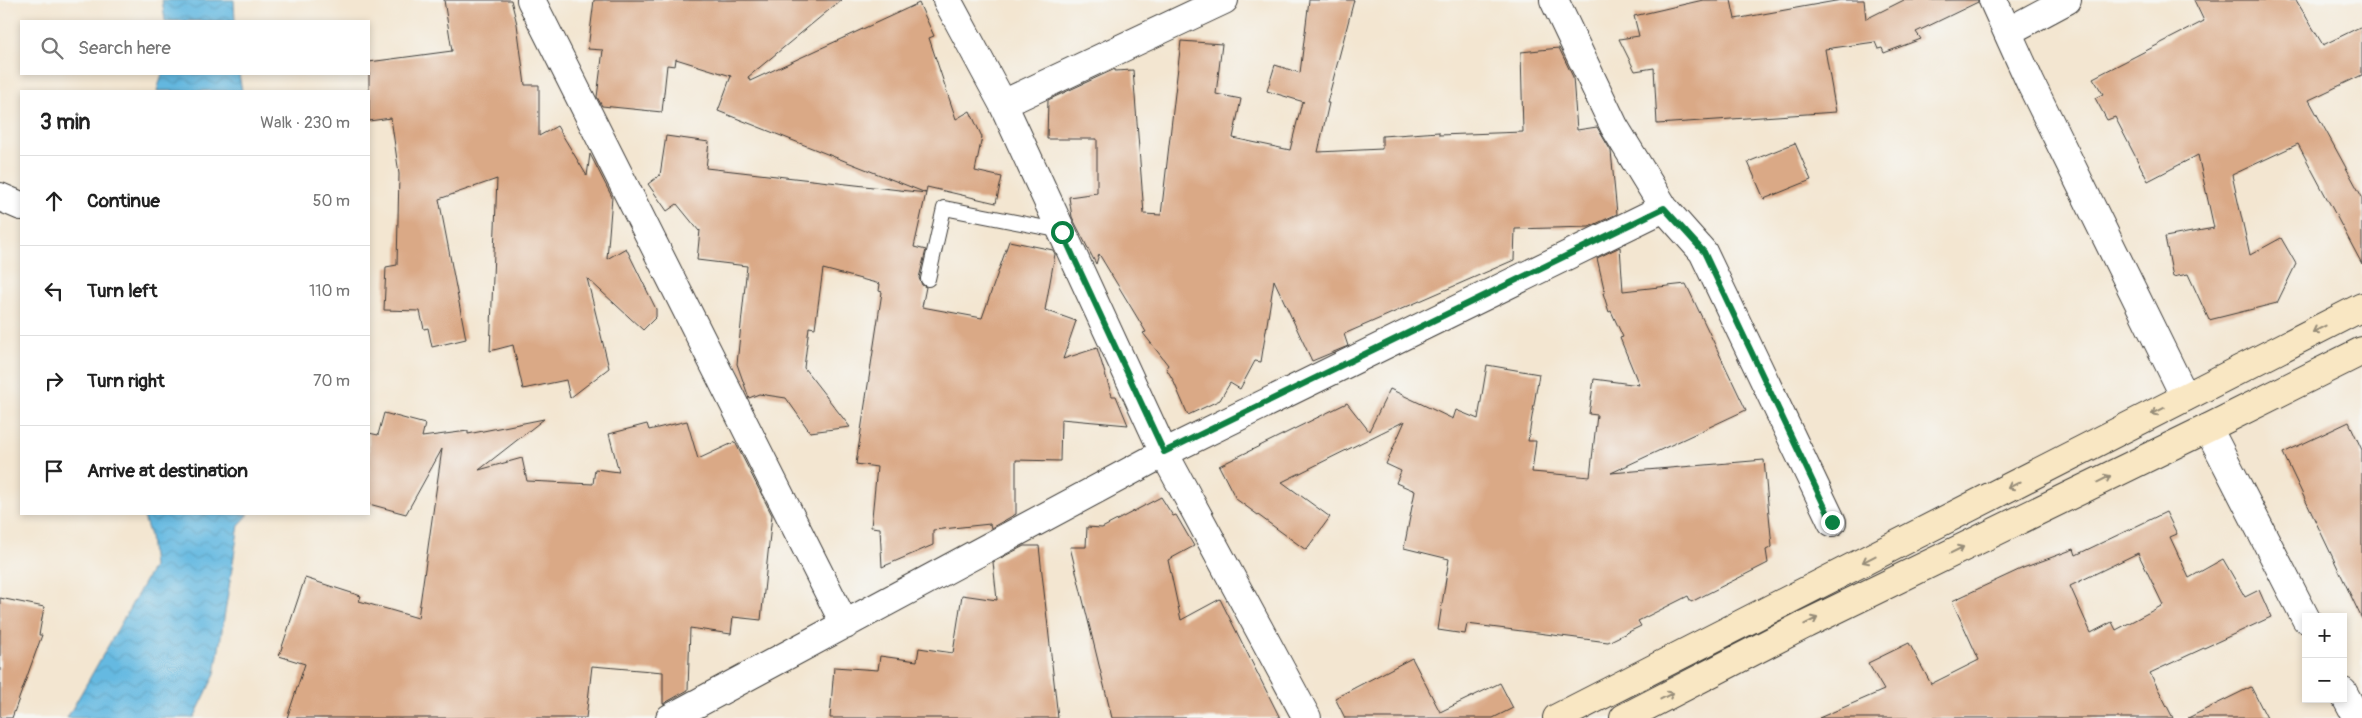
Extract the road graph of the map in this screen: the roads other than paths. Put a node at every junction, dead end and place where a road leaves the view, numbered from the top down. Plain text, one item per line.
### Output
1 (531, 0) edge
2 (947, 0) edge
3 (1224, 0) edge
4 (1554, 0) edge
5 (1994, 0) edge
6 (2067, 0) edge
7 (2009, 31) junction
8 (1003, 104) junction
9 (0, 197) edge
10 (20, 206) edge
11 (1664, 208) junction
12 (1062, 232) junction
13 (928, 279) dead end
14 (2362, 306) edge
15 (2362, 350) edge
16 (2185, 397) junction
17 (2208, 428) junction
18 (1164, 452) junction
19 (1832, 522) dead end
20 (2303, 613) edge
21 (845, 625) junction
22 (2347, 699) edge
23 (670, 718) edge
24 (1307, 718) edge
25 (1557, 718) edge
26 (1624, 718) edge
27 (2357, 718) edge

1 - 21 street
2 - 8 street
3 - 8 street
4 - 11 street
5 - 7 street
6 - 7 street
7 - 16 street
8 - 12 street
9 - 10 street
11 - 18 street
11 - 19 street
12 - 13 lane
12 - 18 street
14 -> 16 street
15 - 17 street
16 -> 25 street
17 - 20 street
26 -> 17 street
18 - 21 street
18 - 24 street
21 - 23 street
22 - 27 street

